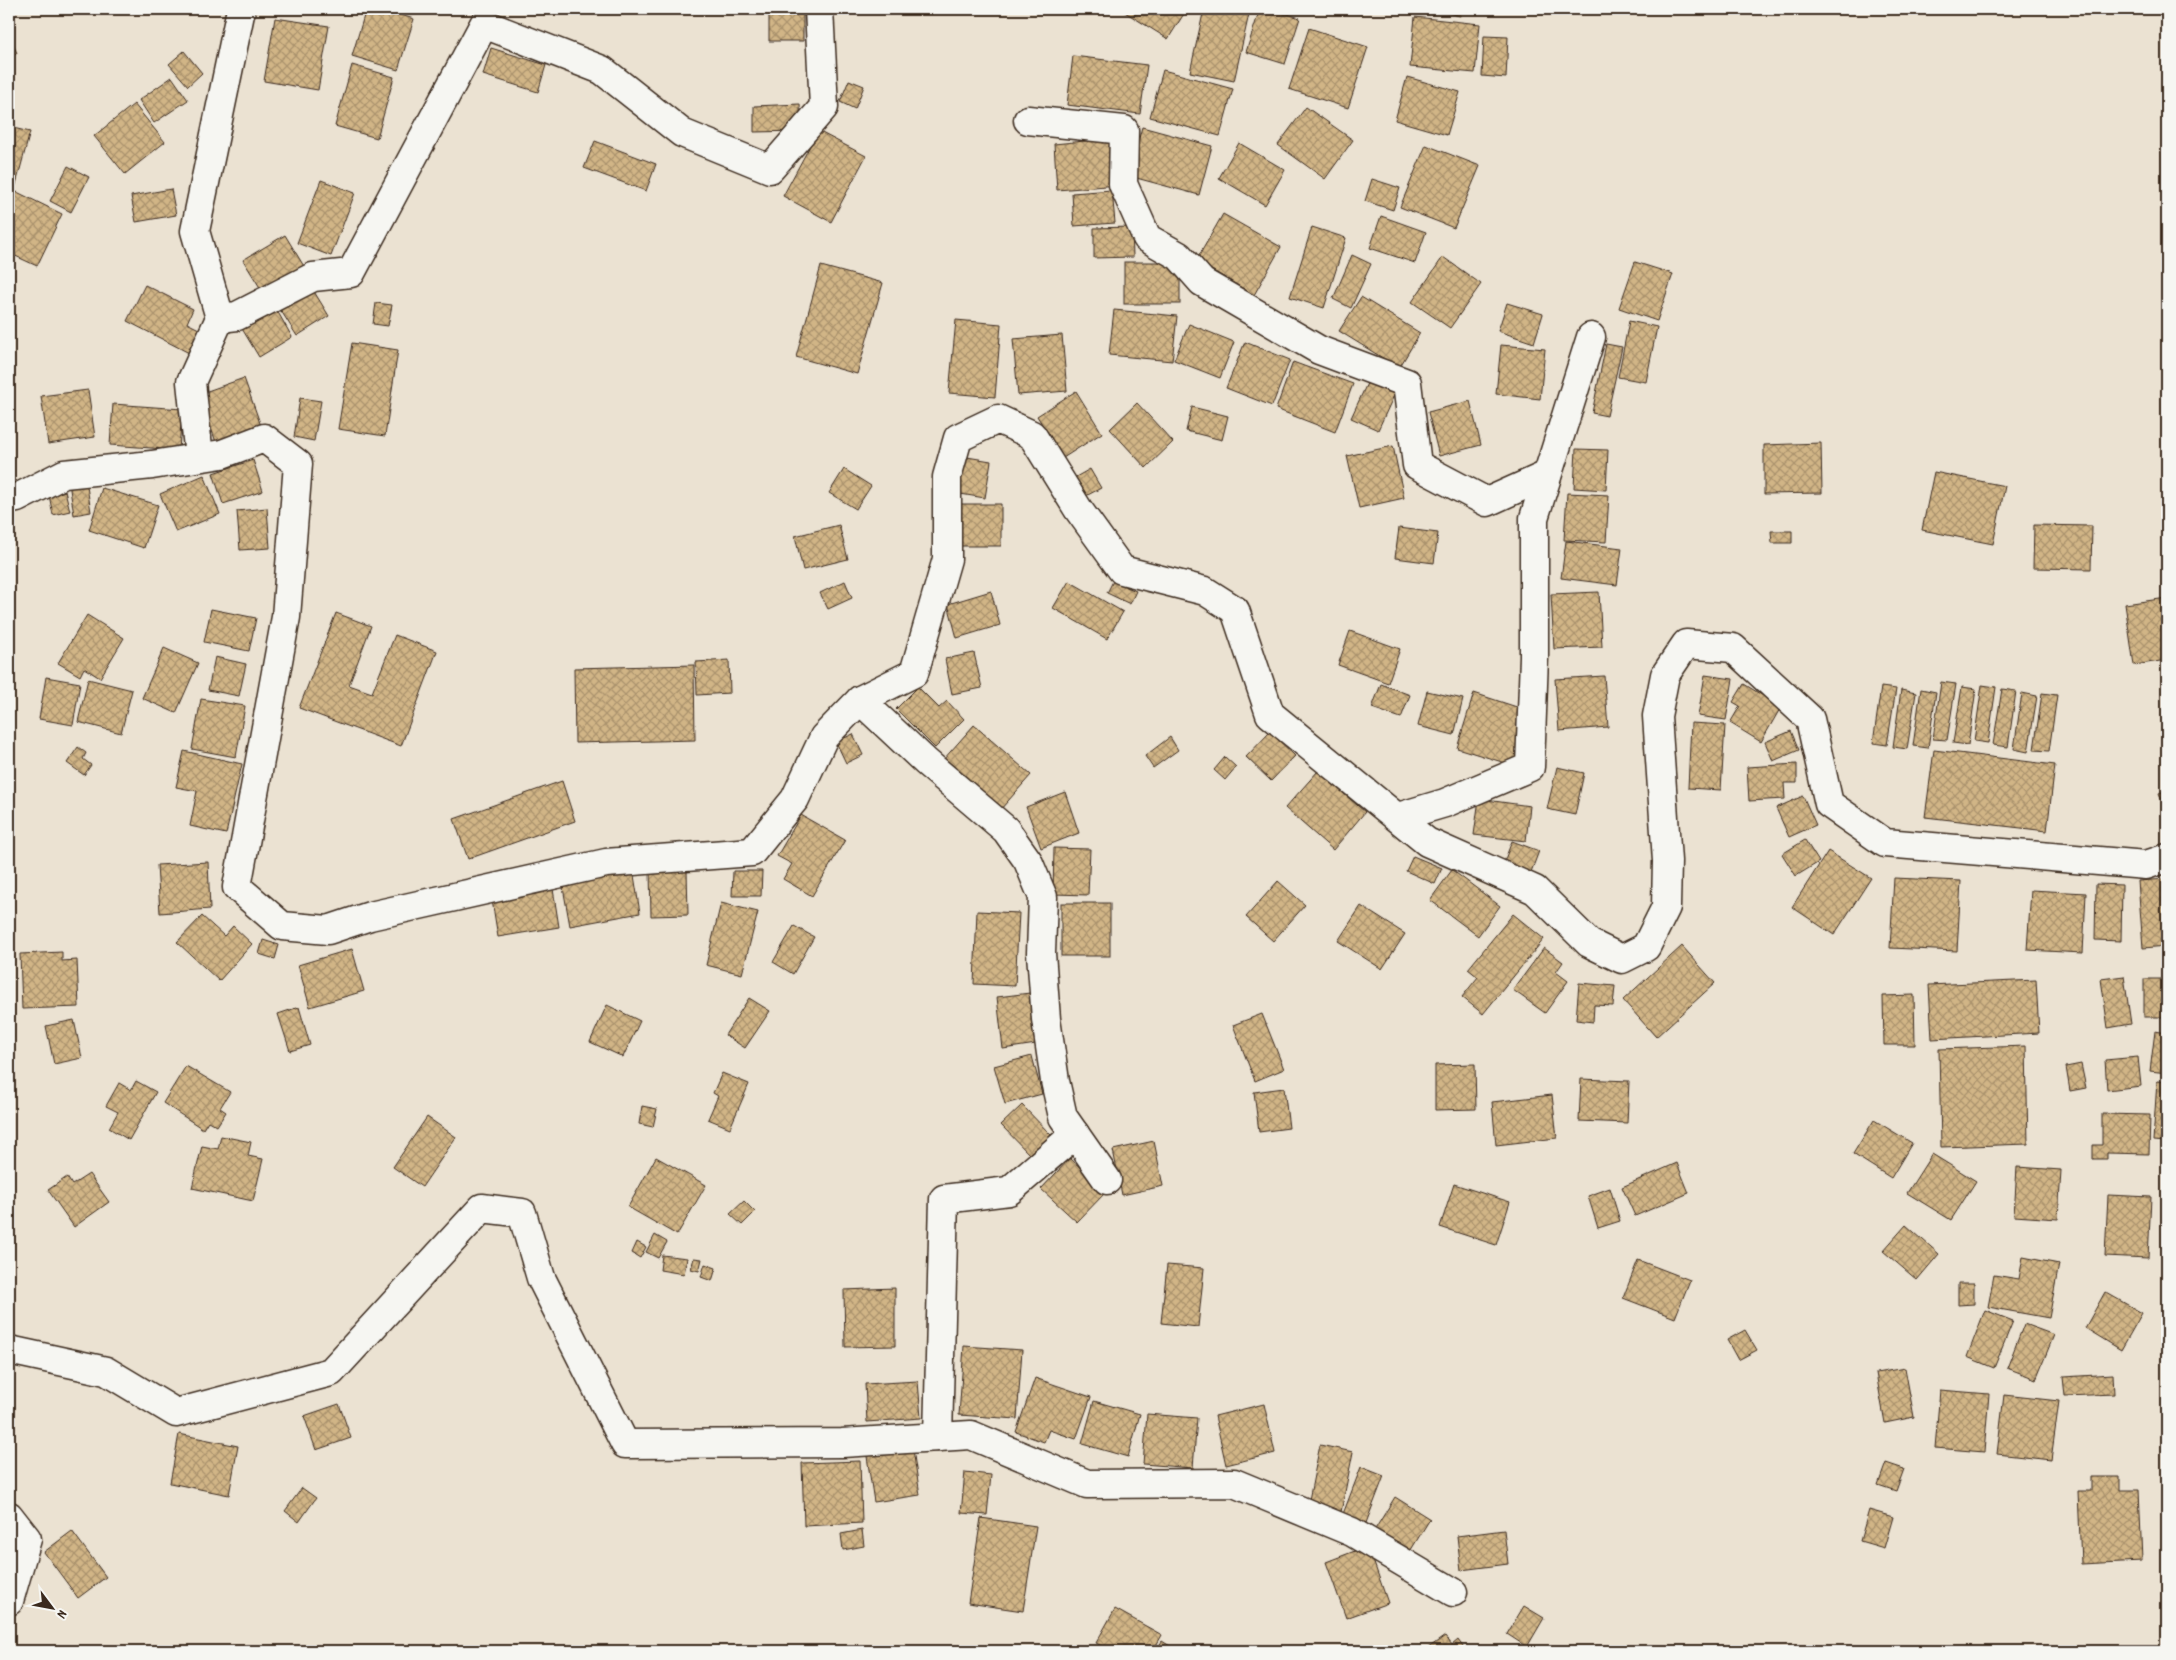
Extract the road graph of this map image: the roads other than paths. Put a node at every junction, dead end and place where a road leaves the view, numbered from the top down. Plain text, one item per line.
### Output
1 (242, 9) edge
2 (820, 9) edge
3 (1028, 120) dead end
4 (220, 318) junction
5 (1591, 337) dead end
6 (199, 457) junction
7 (1547, 475) junction
8 (9, 498) edge
9 (860, 700) junction
10 (1398, 817) junction
11 (2167, 858) edge
12 (1074, 1134) junction
13 (1107, 1180) dead end
14 (9, 1350) edge
15 (938, 1437) junction
16 (9, 1516) edge
17 (1453, 1592) dead end
18 (9, 1601) edge

1 - 4 street
2 - 4 street
3 - 7 street
4 - 6 street
5 - 7 street
6 - 8 street
6 - 9 street
7 - 10 street
9 - 10 street
9 - 12 street
10 - 11 street
12 - 13 street
12 - 15 street
14 - 15 street
15 - 17 street
16 - 18 street

